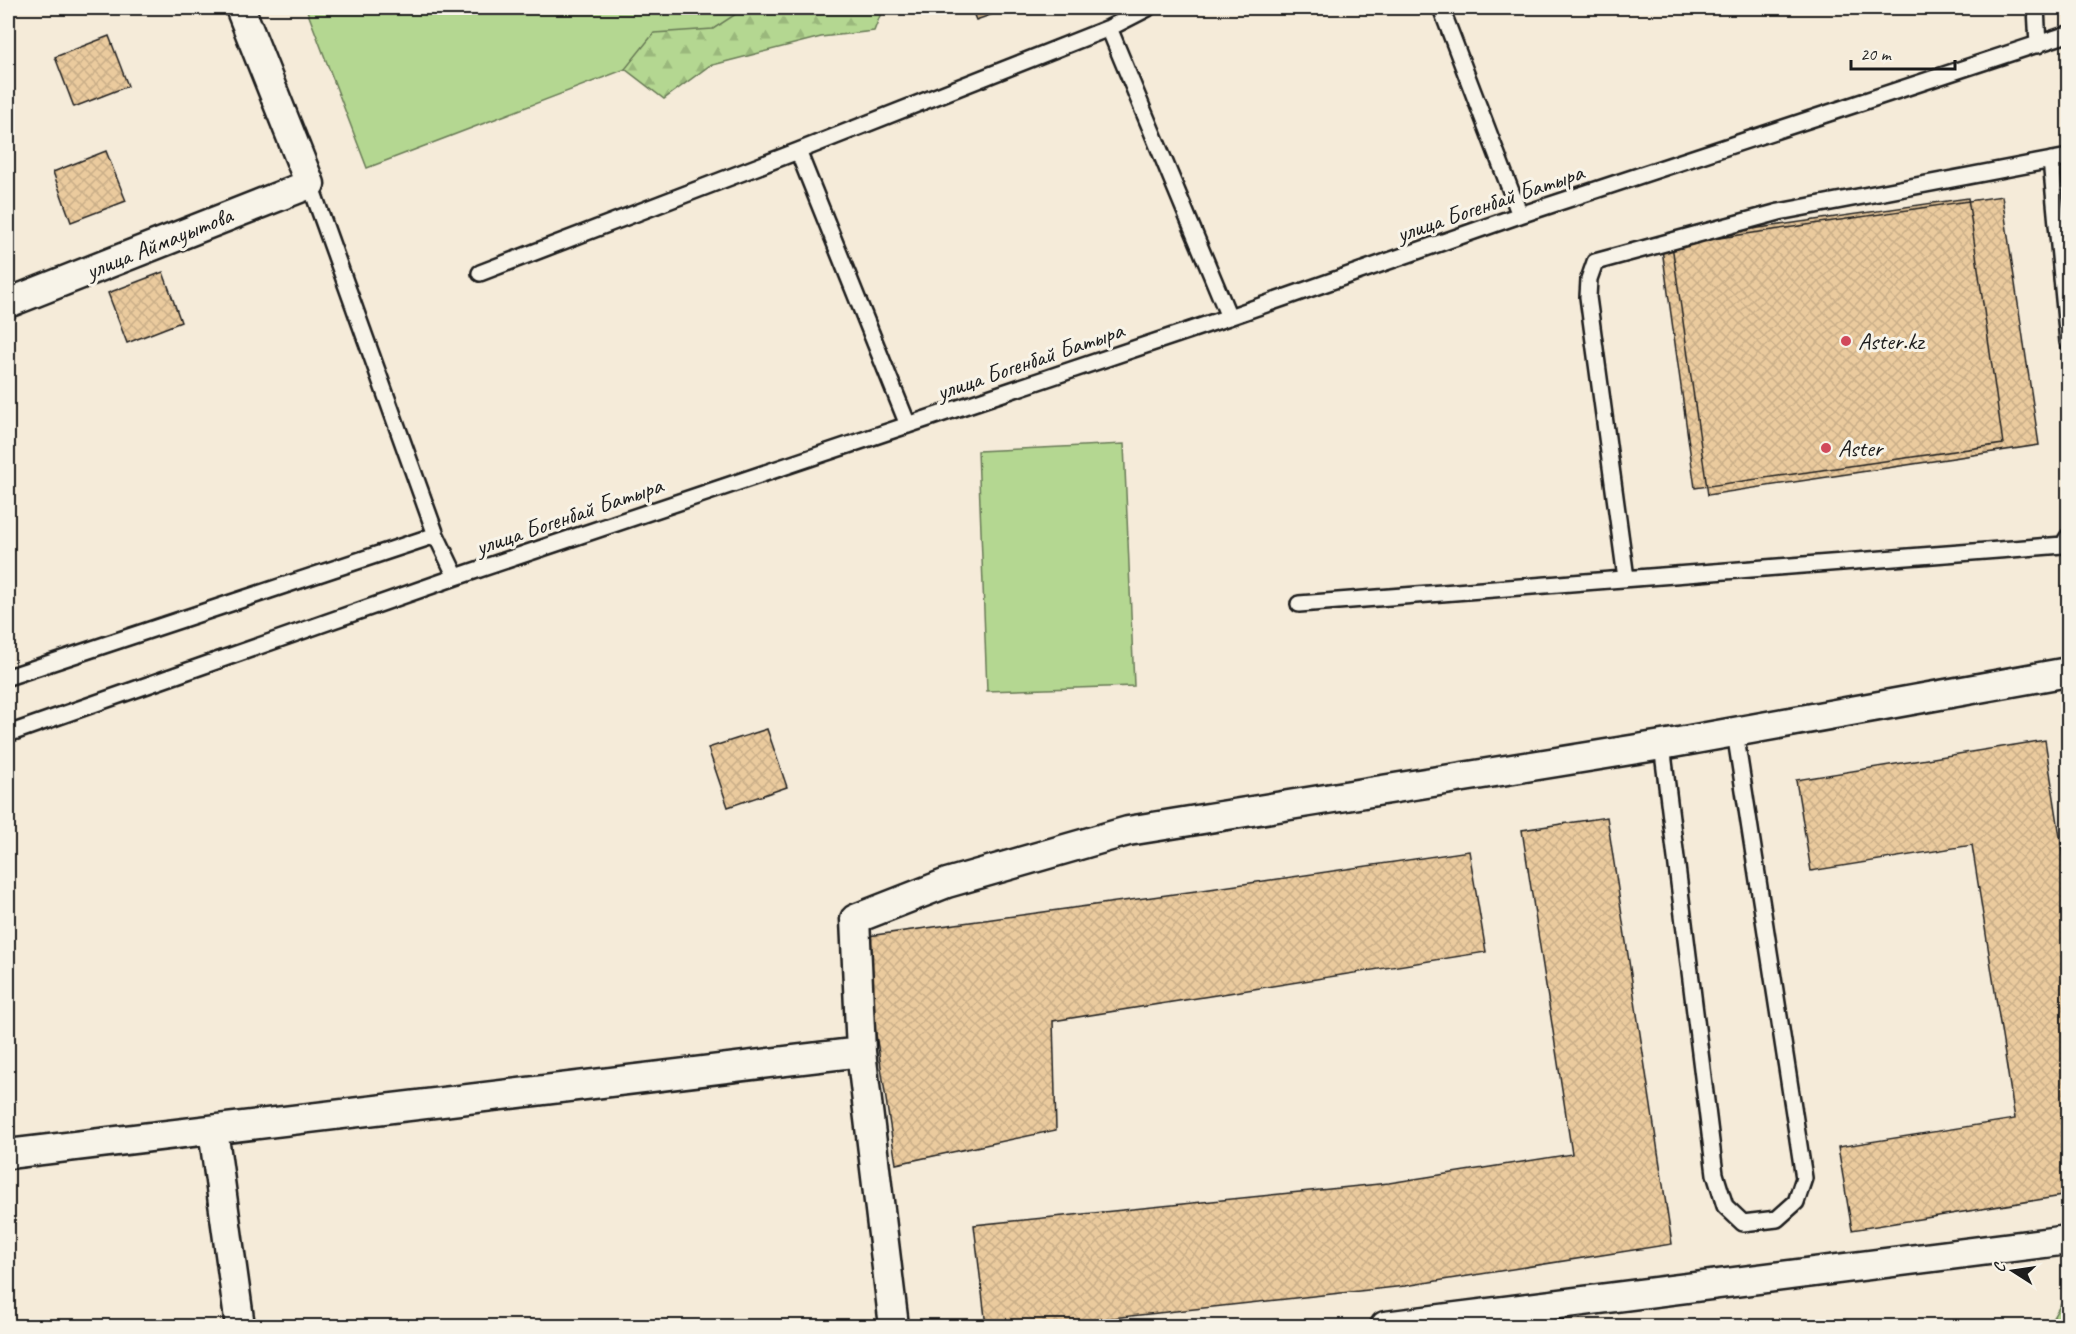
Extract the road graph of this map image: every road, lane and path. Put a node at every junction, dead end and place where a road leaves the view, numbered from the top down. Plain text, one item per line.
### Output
1 (240, 8) edge
2 (1149, 8) edge
3 (1441, 8) edge
4 (2036, 8) edge
5 (1109, 28) junction
6 (2068, 34) edge
7 (2038, 45) junction
8 (798, 151) junction
9 (2068, 157) edge
10 (2051, 160) junction
11 (310, 183) junction
12 (1520, 215) junction
13 (480, 273) dead end
14 (8, 303) edge
15 (1228, 317) junction
16 (2068, 342) edge
17 (908, 425) junction
18 (436, 535) junction
19 (2068, 537) edge
20 (456, 577) junction
21 (1626, 578) junction
22 (1299, 604) dead end
23 (2068, 672) edge
24 (8, 677) edge
25 (1735, 732) junction
26 (8, 734) edge
27 (1662, 745) junction
28 (861, 1052) junction
29 (213, 1130) junction
30 (8, 1154) edge
31 (2068, 1240) edge
32 (240, 1326) edge
33 (894, 1326) edge
34 (1385, 1326) edge

1 - 11 street
2 - 5 lane
3 - 12 lane
4 - 7 lane
5 - 8 lane
5 - 15 lane
6 - 7 lane, улица Богенбай Батыра
7 - 12 lane, улица Богенбай Батыра
8 - 13 lane
8 - 17 lane
9 - 10 lane
10 - 16 lane
10 - 21 lane
11 - 14 street, улица Аймауытова
11 - 18 lane
12 - 15 lane, улица Богенбай Батыра
15 - 17 lane, улица Богенбай Батыра
17 - 20 lane, улица Богенбай Батыра
18 - 20 lane
18 - 24 lane
19 - 21 lane
20 - 26 lane, улица Богенбай Батыра
21 - 22 lane
23 - 25 street
25 - 27 street
25 - 27 lane
27 - 28 street
28 - 29 street
28 - 33 street
29 - 30 street
29 - 32 street
31 - 34 street

